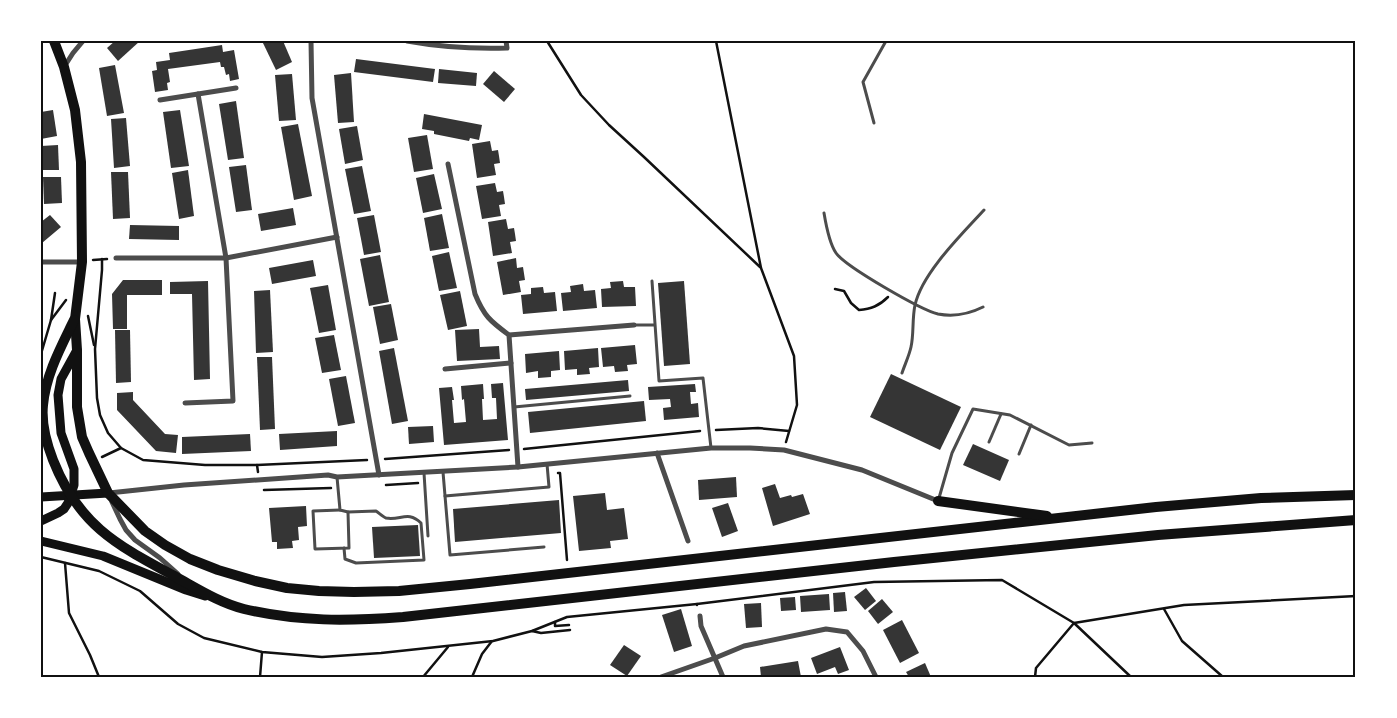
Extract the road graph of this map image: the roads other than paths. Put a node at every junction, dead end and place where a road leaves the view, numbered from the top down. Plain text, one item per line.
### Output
1 (54, 41) edge
2 (83, 41) edge
3 (311, 41) edge
4 (407, 41) edge
5 (506, 41) edge
6 (886, 41) edge
7 (64, 67) junction
8 (236, 88) dead end
9 (198, 94) junction
10 (160, 100) dead end
11 (874, 123) dead end
12 (448, 164) dead end
13 (984, 210) dead end
14 (824, 213) dead end
15 (337, 237) junction
16 (116, 258) road end
17 (226, 258) junction
18 (41, 262) edge
19 (82, 262) junction
20 (652, 281) dead end
21 (915, 305) junction
22 (983, 307) dead end
23 (74, 319) junction
24 (634, 325) joint
25 (654, 325) junction
26 (509, 335) junction
27 (77, 350) junction
28 (511, 364) junction
29 (445, 369) dead end
30 (902, 373) dead end
31 (630, 396) dead end
32 (43, 397) edge
33 (185, 403) dead end
34 (514, 407) junction
35 (1001, 414) junction
36 (1031, 426) junction
37 (989, 442) dead end
38 (1092, 443) dead end
39 (711, 448) junction
40 (657, 453) junction
41 (1019, 454) dead end
42 (547, 463) junction
43 (518, 467) junction
44 (443, 472) junction
45 (424, 473) junction
46 (379, 475) junction
47 (338, 477) junction
48 (108, 493) junction
49 (1356, 495) edge
50 (71, 496) junction
51 (445, 496) junction
52 (41, 497) edge
53 (938, 501) junction
54 (340, 510) junction
55 (348, 512) junction
56 (1063, 518) junction
57 (1356, 520) edge
58 (41, 521) edge
59 (428, 536) dead end
60 (41, 541) edge
61 (688, 541) dead end
62 (544, 547) dead end
63 (344, 548) junction
64 (190, 585) junction
65 (222, 602) junction
66 (700, 616) road end
67 (715, 658) junction
68 (661, 677) edge
69 (723, 677) edge
70 (876, 677) edge

1 - 7 highway
2 - 7 street
3 - 15 street
4 - 5 street
6 - 11 lane
7 - 19 highway
8 - 9 street
9 - 10 street
9 - 17 street
12 - 26 street
13 - 21 lane
14 - 21 lane
15 - 17 street
15 - 46 street
16 - 17 street
17 - 33 street
18 - 19 street
19 - 23 highway
20 - 25 lane
21 - 22 lane
21 - 30 lane
23 - 27 highway
23 - 32 highway
24 - 25 lane
24 - 26 street
25 - 39 lane
26 - 28 street
27 - 48 highway
27 - 50 main road
28 - 29 street
28 - 34 street
31 - 34 lane
32 - 50 highway
34 - 43 street
35 - 36 lane
35 - 37 lane
35 - 53 lane
36 - 38 lane
36 - 41 lane
39 - 40 street
39 - 53 street
40 - 42 street
40 - 61 street
42 - 43 street
42 - 51 lane
43 - 44 street
44 - 45 street
44 - 51 lane
45 - 46 street
45 - 59 lane
46 - 47 street
47 - 48 street
47 - 54 lane
48 - 50 main road
48 - 56 highway
48 - 64 street
49 - 56 highway
50 - 52 main road
50 - 58 main road
50 - 64 highway
51 - 62 lane
53 - 56 highway
54 - 55 lane
54 - 63 lane
55 - 63 lane
55 - 63 lane
57 - 65 highway
60 - 65 main road
64 - 65 highway
66 - 67 street
67 - 68 street
67 - 69 street
67 - 70 street

